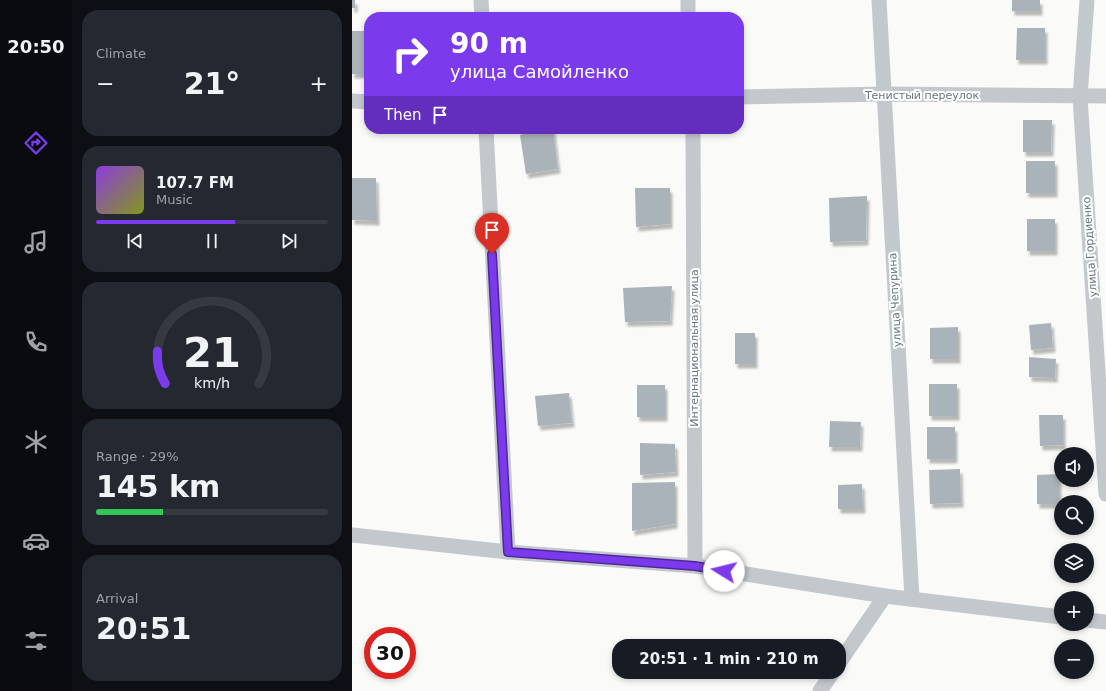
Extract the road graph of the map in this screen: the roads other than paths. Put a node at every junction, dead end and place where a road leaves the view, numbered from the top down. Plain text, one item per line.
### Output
1 (481, 0) edge
2 (688, 0) edge
3 (879, 0) edge
4 (1087, 0) edge
5 (482, 12) edge
6 (688, 12) edge
7 (884, 94) junction
8 (1106, 96) edge
9 (744, 97) edge
10 (1080, 97) junction
11 (352, 101) edge
12 (364, 102) edge
13 (486, 134) edge
14 (693, 134) edge
15 (1106, 494) edge
16 (352, 535) edge
17 (508, 552) junction
18 (695, 566) junction
19 (885, 596) junction
20 (912, 599) junction
21 (1054, 616) edge
22 (1094, 621) edge
23 (1106, 622) edge
24 (846, 653) edge
25 (828, 679) edge
26 (820, 691) edge

1 - 5 street
2 - 6 street
3 - 7 street, улица Чепурина
4 - 10 street, улица Гордиенко
7 - 9 street, Тенистый переулок
7 - 10 street, Тенистый переулок
7 - 20 street, улица Чепурина
8 - 10 street, Тенистый переулок
10 - 15 street, улица Гордиенко
11 - 12 street
13 - 17 street
14 - 18 street, Интернациональная улица
16 - 17 street
17 - 18 street
18 - 19 street
19 - 20 street
19 - 24 street
20 - 21 street
22 - 23 street
25 - 26 street

